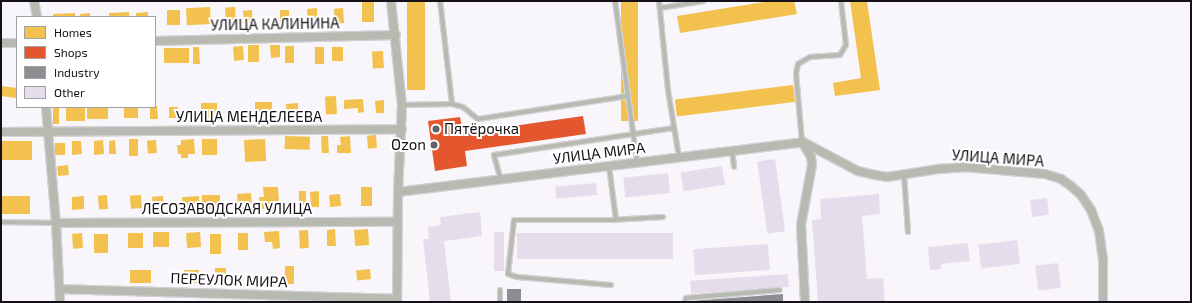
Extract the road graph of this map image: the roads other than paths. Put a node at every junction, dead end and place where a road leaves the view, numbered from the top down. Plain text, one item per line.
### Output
1 (34, 1) edge
2 (391, 1) edge
3 (440, 1) edge
4 (615, 1) edge
5 (659, 1) edge
6 (703, 1) edge
7 (841, 1) edge
8 (660, 8) junction
9 (37, 16) edge
10 (396, 35) junction
11 (156, 41) edge
12 (1, 43) edge
13 (16, 43) edge
14 (628, 96) junction
15 (452, 104) junction
16 (402, 105) junction
17 (46, 108) edge
18 (674, 128) junction
19 (402, 130) junction
20 (1, 132) edge
21 (48, 132) junction
22 (633, 134) junction
23 (802, 142) junction
24 (732, 150) junction
25 (679, 158) junction
26 (637, 163) junction
27 (610, 166) junction
28 (734, 167) dead end
29 (904, 174) junction
30 (502, 180) junction
31 (398, 192) junction
32 (663, 217) dead end
33 (616, 220) junction
34 (1, 222) edge
35 (397, 222) junction
36 (56, 223) junction
37 (908, 232) dead end
38 (611, 285) dead end
39 (60, 289) junction
40 (500, 290) dead end
41 (780, 290) dead end
42 (397, 300) edge
43 (60, 302) edge
44 (500, 302) edge
45 (685, 302) edge
46 (805, 302) edge
47 (1103, 302) edge

1 - 9 street
2 - 10 street
3 - 15 lane
4 - 14 lane
5 - 8 lane
6 - 8 lane
7 - 23 lane
8 - 18 lane
10 - 11 street, УЛИЦА КАЛИНИНА
10 - 16 street
12 - 13 street
14 - 15 lane
14 - 22 lane
15 - 16 lane
16 - 19 street
17 - 21 street
18 - 22 lane
18 - 25 lane
19 - 21 street, УЛИЦА МЕНДЕЛЕЕВА
19 - 31 street
20 - 21 street, УЛИЦА МЕНДЕЛЕЕВА
21 - 36 street
22 - 26 lane
22 - 30 lane
23 - 24 street, УЛИЦА МИРА
23 - 29 street, УЛИЦА МИРА
23 - 46 street
24 - 25 street, УЛИЦА МИРА
24 - 28 lane
25 - 26 street, УЛИЦА МИРА
26 - 27 street, УЛИЦА МИРА
27 - 30 street, УЛИЦА МИРА
27 - 33 lane
29 - 37 lane
29 - 47 street, УЛИЦА МИРА
30 - 31 street, УЛИЦА МИРА
31 - 35 street
32 - 33 lane
33 - 38 lane
34 - 36 lane
35 - 36 street, ЛЕСОЗАВОДСКАЯ УЛИЦА
35 - 42 street
36 - 39 street
39 - 42 street, ПЕРЕУЛОК МИРА
39 - 43 street
40 - 44 lane
41 - 45 lane

